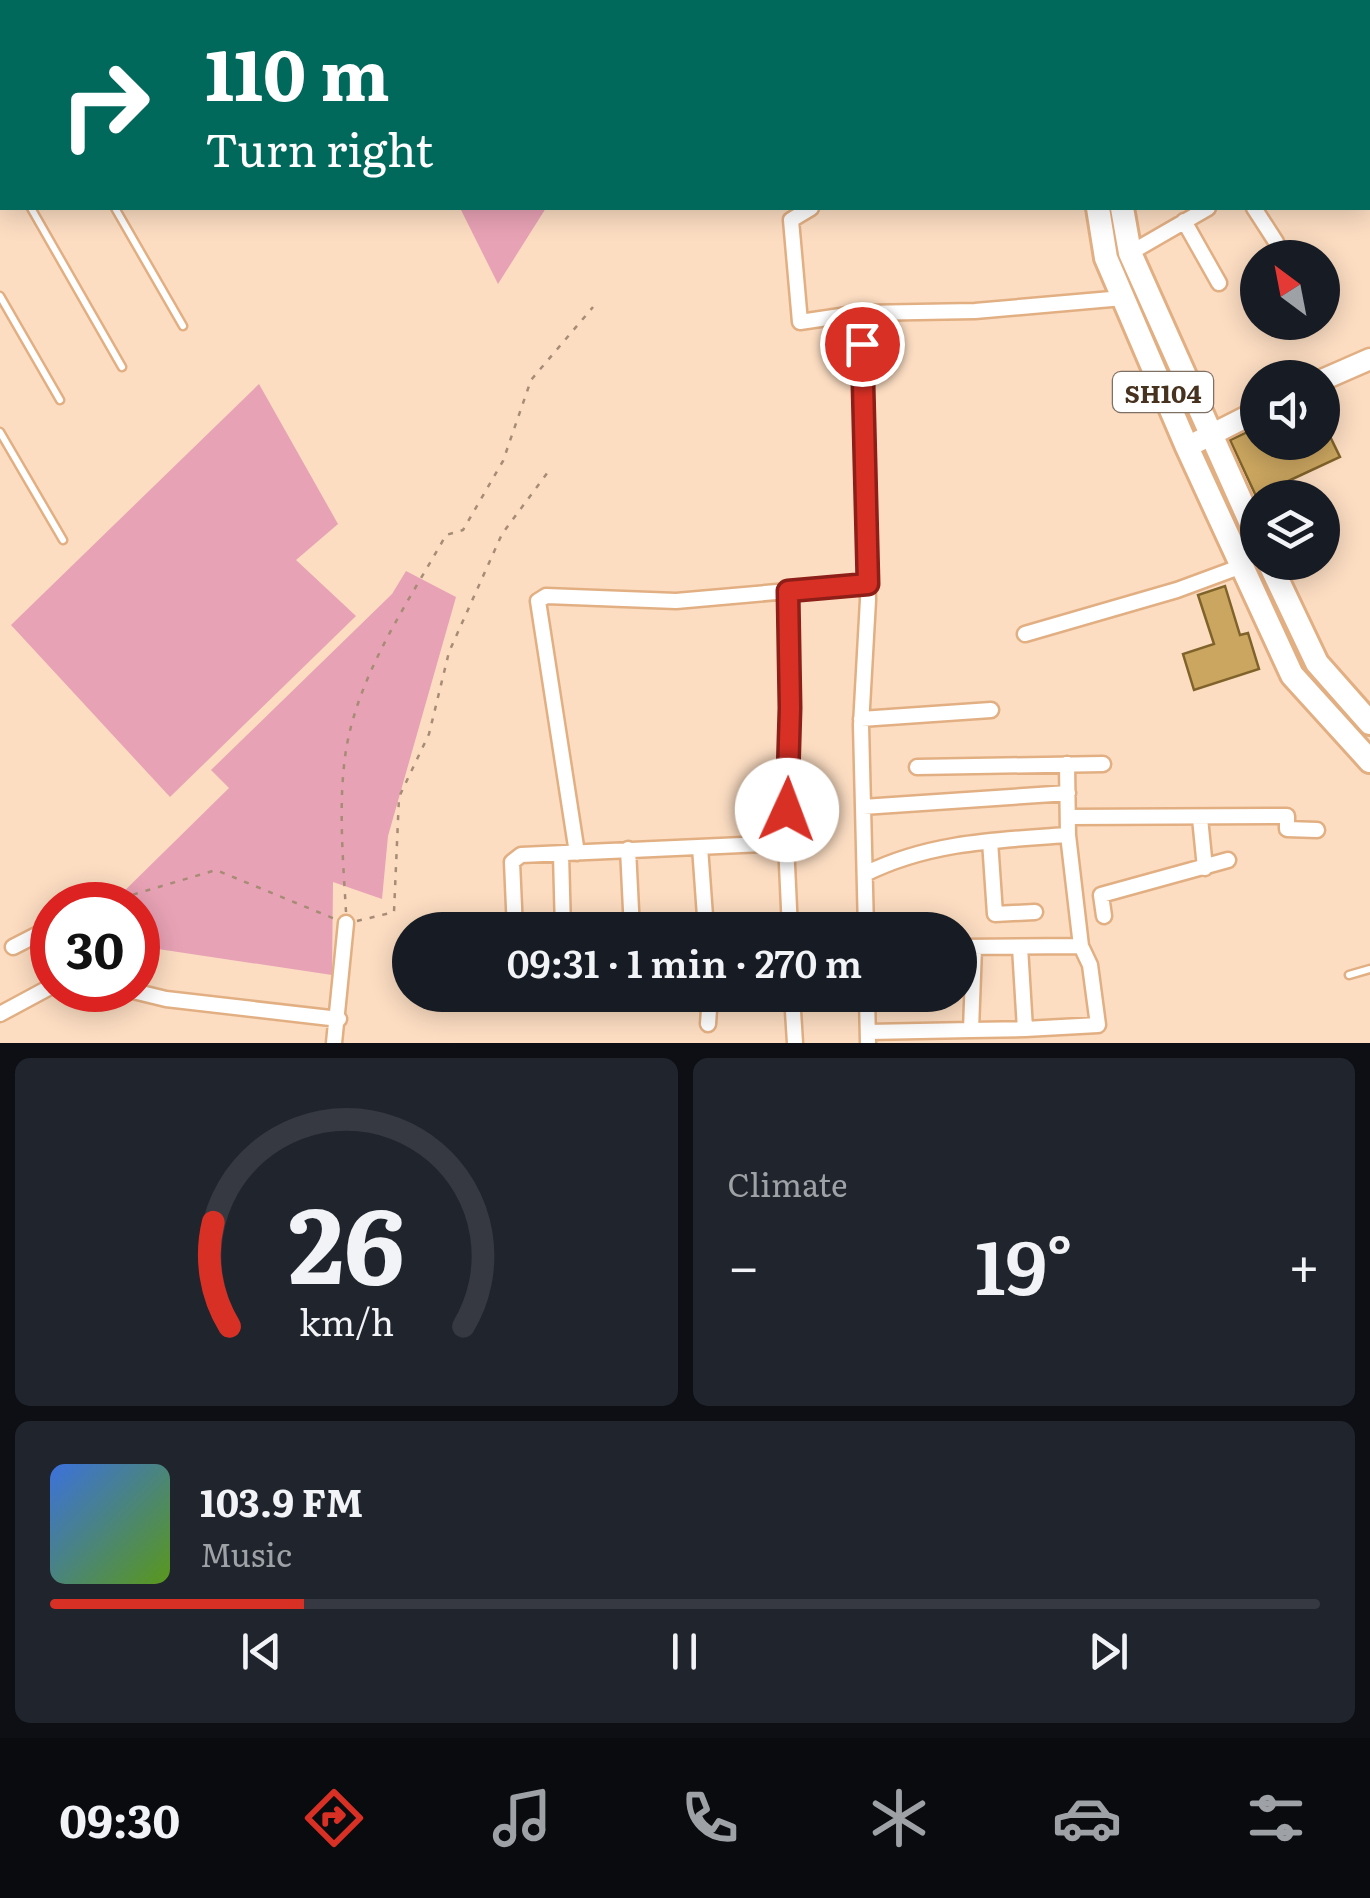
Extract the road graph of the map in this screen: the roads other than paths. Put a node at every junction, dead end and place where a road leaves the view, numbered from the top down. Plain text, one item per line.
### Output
1 (31, 210) edge
2 (116, 210) edge
3 (808, 210) edge
4 (1098, 210) edge
5 (1122, 210) edge
6 (1204, 210) edge
7 (1255, 210) edge
8 (1184, 221) junction
9 (1275, 240) edge
10 (1130, 253) junction
11 (1219, 283) dead end
12 (0, 296) edge
13 (1123, 298) junction
14 (861, 314) junction
15 (183, 326) dead end
16 (1370, 359) edge
17 (122, 367) dead end
18 (1340, 372) edge
19 (60, 400) dead end
20 (1240, 420) edge
21 (0, 432) edge
22 (1198, 442) junction
23 (1240, 510) edge
24 (63, 540) dead end
25 (1240, 560) edge
26 (1240, 567) edge
27 (1248, 580) edge
28 (1278, 580) edge
29 (868, 584) junction
30 (788, 591) junction
31 (1025, 634) dead end
32 (991, 710) dead end
33 (862, 719) junction
34 (1370, 722) edge
35 (1370, 761) edge
36 (1067, 764) junction
37 (1102, 764) dead end
38 (917, 767) dead end
39 (1068, 793) junction
40 (863, 807) junction
41 (1068, 817) junction
42 (1200, 818) junction
43 (1317, 830) dead end
44 (1068, 835) junction
45 (990, 841) junction
46 (786, 843) junction
47 (700, 846) junction
48 (628, 849) junction
49 (569, 854) junction
50 (1228, 860) dead end
51 (1205, 868) junction
52 (864, 874) junction
53 (515, 912) edge
54 (564, 912) edge
55 (631, 912) edge
56 (705, 912) edge
57 (789, 912) edge
58 (865, 912) edge
59 (1035, 912) dead end
60 (1104, 916) dead end
61 (346, 923) road end
62 (30, 938) edge
63 (1082, 946) junction
64 (13, 947) dead end
65 (977, 947) edge
66 (1020, 947) junction
67 (1370, 969) edge
68 (1349, 975) dead end
69 (30, 998) edge
70 (160, 998) edge
71 (709, 1012) edge
72 (793, 1012) edge
73 (867, 1012) edge
74 (970, 1012) edge
75 (0, 1014) edge
76 (338, 1019) junction
77 (708, 1024) dead end
78 (1025, 1029) junction
79 (971, 1030) junction
80 (868, 1038) edge
81 (334, 1043) edge
82 (794, 1043) edge

1 - 17 lane
2 - 15 lane
3 - 14 street
4 - 13 main road, SH104
5 - 10 main road, SH104
6 - 8 street
7 - 9 street
8 - 10 street
8 - 11 street
10 - 22 main road, SH104
12 - 19 lane
13 - 14 street
13 - 22 main road, SH104
14 - 29 street
16 - 18 street
20 - 22 street
21 - 24 lane
22 - 23 main road, SH104
22 - 25 main road, SH104
26 - 31 street
27 - 35 main road, SH104
28 - 34 main road
29 - 30 street
29 - 33 street
30 - 46 street
30 - 49 street
32 - 33 street
33 - 40 street
36 - 37 street
36 - 38 street
36 - 39 street
39 - 40 street
39 - 41 street
40 - 52 street
41 - 42 street
41 - 44 street
42 - 43 street
42 - 51 street
44 - 45 street
44 - 63 street
45 - 52 street
45 - 59 street
46 - 47 street
46 - 57 street
47 - 48 street
47 - 56 street
48 - 49 street
48 - 55 street
49 - 53 street
49 - 54 street
50 - 51 street
51 - 60 street
52 - 58 street
61 - 76 street
62 - 64 street
63 - 66 street
63 - 78 street
65 - 66 street
66 - 78 street
67 - 68 lane
69 - 75 street
70 - 76 street
71 - 77 street
72 - 82 street
73 - 80 street
74 - 79 street
76 - 81 street
78 - 79 street
79 - 80 street

